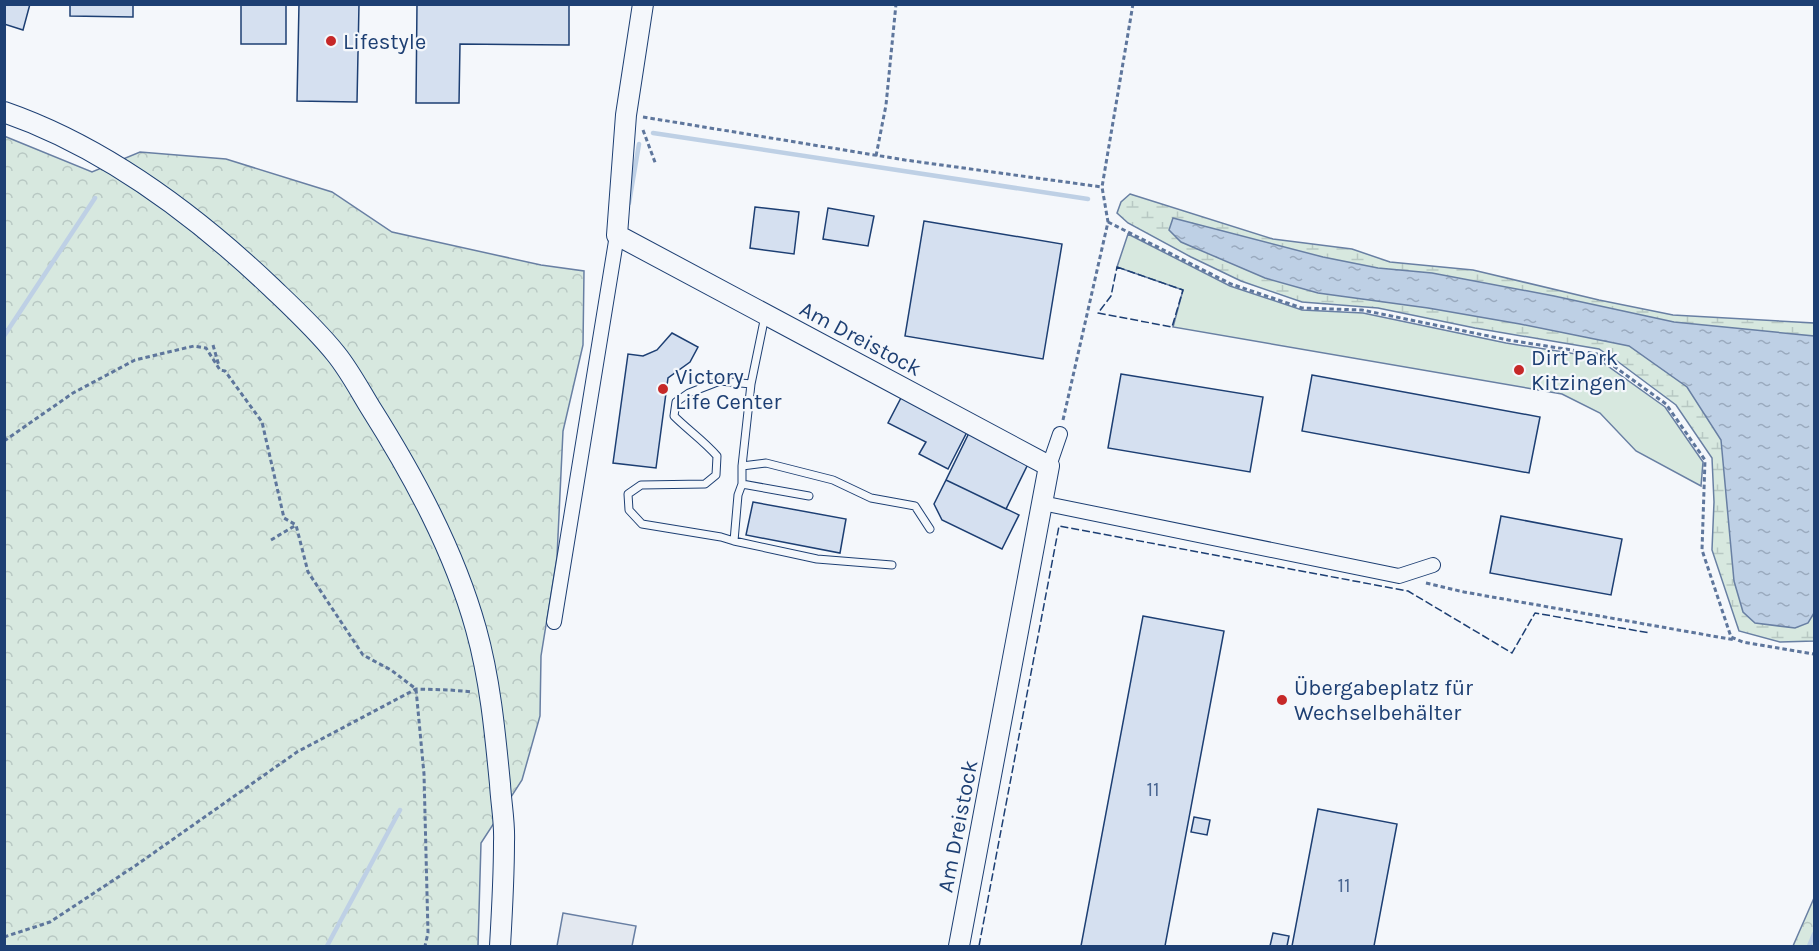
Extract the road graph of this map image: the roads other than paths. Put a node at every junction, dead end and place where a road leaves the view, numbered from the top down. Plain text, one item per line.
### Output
1 (643, 4) edge
2 (4, 112) edge
3 (616, 235) junction
4 (765, 313) junction
5 (751, 384) junction
6 (1060, 434) road end
7 (742, 466) junction
8 (1049, 466) junction
9 (742, 484) junction
10 (809, 496) dead end
11 (1042, 503) junction
12 (930, 529) dead end
13 (734, 541) junction
14 (892, 565) dead end
15 (1433, 565) dead end
16 (554, 622) dead end
17 (500, 946) edge
18 (959, 946) edge

1 - 3 street
2 - 17 street
3 - 4 street, Am Dreistock
3 - 16 street
4 - 5 lane
4 - 8 street, Am Dreistock
5 - 7 lane
5 - 13 lane
6 - 8 street
7 - 9 lane
7 - 12 lane
8 - 11 street, Am Dreistock
9 - 10 lane
9 - 13 lane
11 - 15 street
11 - 18 street, Am Dreistock
13 - 14 lane

